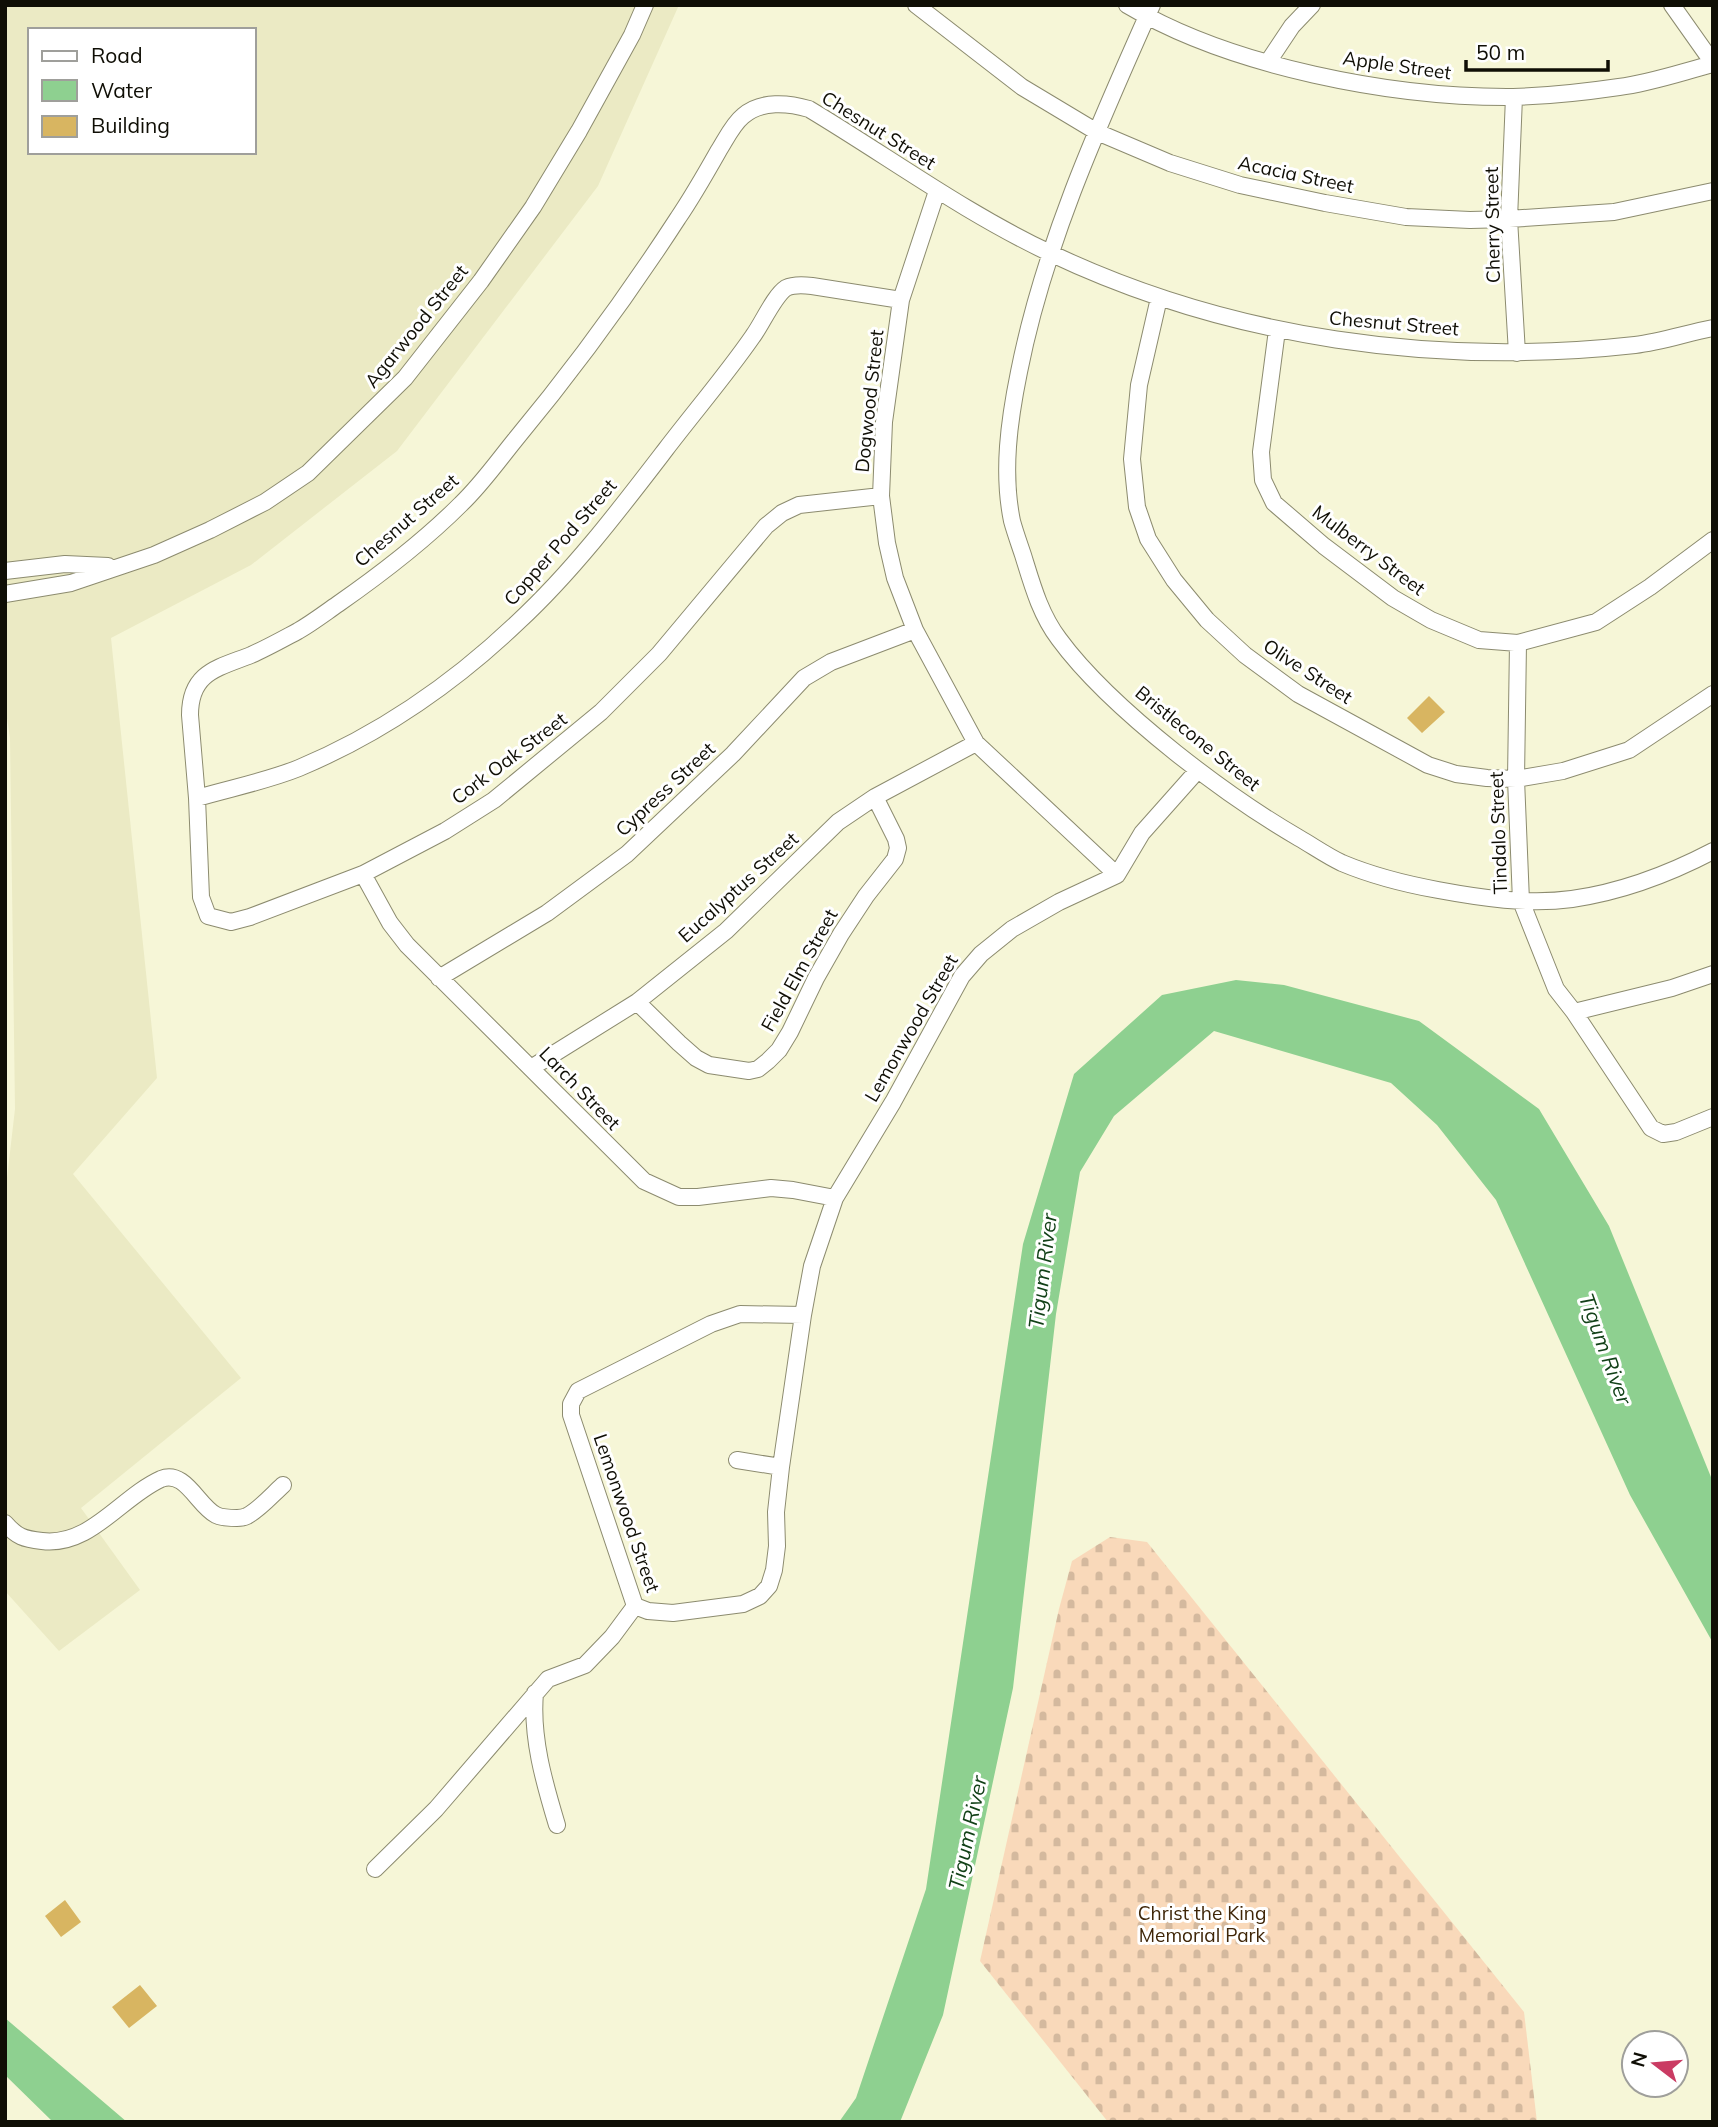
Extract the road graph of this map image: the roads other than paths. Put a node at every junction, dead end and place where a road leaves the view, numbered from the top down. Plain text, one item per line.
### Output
1 (645, 5) edge
2 (916, 5) edge
3 (1127, 5) edge
4 (1312, 5) edge
5 (1672, 5) edge
6 (1149, 11) edge
7 (1268, 62) junction
8 (1713, 64) edge
9 (1514, 97) junction
10 (1097, 132) junction
11 (937, 191) junction
12 (1713, 191) edge
13 (1509, 219) junction
14 (1050, 253) junction
15 (1159, 298) junction
16 (901, 300) junction
17 (1713, 328) edge
18 (1277, 330) junction
19 (1517, 353) junction
20 (881, 496) junction
21 (1713, 540) edge
22 (117, 567) junction
23 (5, 571) edge
24 (5, 594) edge
25 (915, 630) junction
26 (1518, 643) junction
27 (1713, 694) edge
28 (976, 743) junction
29 (1198, 770) junction
30 (1516, 779) junction
31 (875, 797) junction
32 (197, 798) junction
33 (1713, 851) edge
34 (363, 874) junction
35 (1117, 876) junction
36 (1521, 901) junction
37 (1713, 974) edge
38 (439, 978) junction
39 (637, 1002) junction
40 (1574, 1012) junction
41 (531, 1068) junction
42 (1713, 1117) edge
43 (835, 1198) junction
44 (803, 1314) junction
45 (737, 1460) dead end
46 (781, 1467) junction
47 (283, 1485) dead end
48 (5, 1524) edge
49 (635, 1606) junction
50 (535, 1693) junction
51 (557, 1825) dead end
52 (375, 1870) dead end

1 - 22 street, Agarwood Street
2 - 10 street, Acacia Street
3 - 6 street, Apple Street
4 - 7 street
5 - 8 street
6 - 7 street, Apple Street
6 - 10 street, Bristlecone Street
7 - 9 street, Apple Street
8 - 9 street, Apple Street
9 - 13 street, Cherry Street
10 - 13 street, Acacia Street
10 - 14 street, Bristlecone Street
11 - 14 street, Chesnut Street
11 - 16 street, Dogwood Street
11 - 32 street, Chesnut Street
12 - 13 street, Acacia Street
13 - 19 street, Cherry Street
14 - 15 street, Chesnut Street
14 - 29 street, Bristlecone Street
15 - 18 street, Chesnut Street
15 - 30 street, Olive Street
16 - 20 street, Dogwood Street
16 - 32 street, Copper Pod Street
17 - 19 street, Chesnut Street
18 - 19 street, Chesnut Street
18 - 26 street, Mulberry Street
20 - 25 street, Dogwood Street
20 - 34 street, Cork Oak Street
21 - 26 street, Mulberry Street
22 - 23 street, Agarwood Street
22 - 24 street, Agarwood Street
25 - 28 street, Dogwood Street
25 - 38 street, Cypress Street
26 - 30 street, Tindalo Street
27 - 30 street, Olive Street
28 - 31 street, Eucalyptus Street
28 - 35 street, Dogwood Street
29 - 35 street
29 - 36 street, Bristlecone Street
30 - 36 street, Tindalo Street
31 - 39 street, Eucalyptus Street
31 - 39 street, Field Elm Street
32 - 34 street, Cork Oak Street
33 - 36 street, Bristlecone Street
34 - 38 street, Larch Street
35 - 43 street, Lemonwood Street
36 - 40 street, Tindalo Street
37 - 40 street
38 - 41 street, Larch Street
39 - 41 street, Eucalyptus Street
40 - 42 street, Tindalo Street
41 - 43 street, Larch Street
43 - 44 street, Lemonwood Street
44 - 46 street, Lemonwood Street
44 - 49 street, Lemonwood Street
45 - 46 street
46 - 49 street, Lemonwood Street
47 - 48 street
49 - 50 street
50 - 51 street
50 - 52 street

